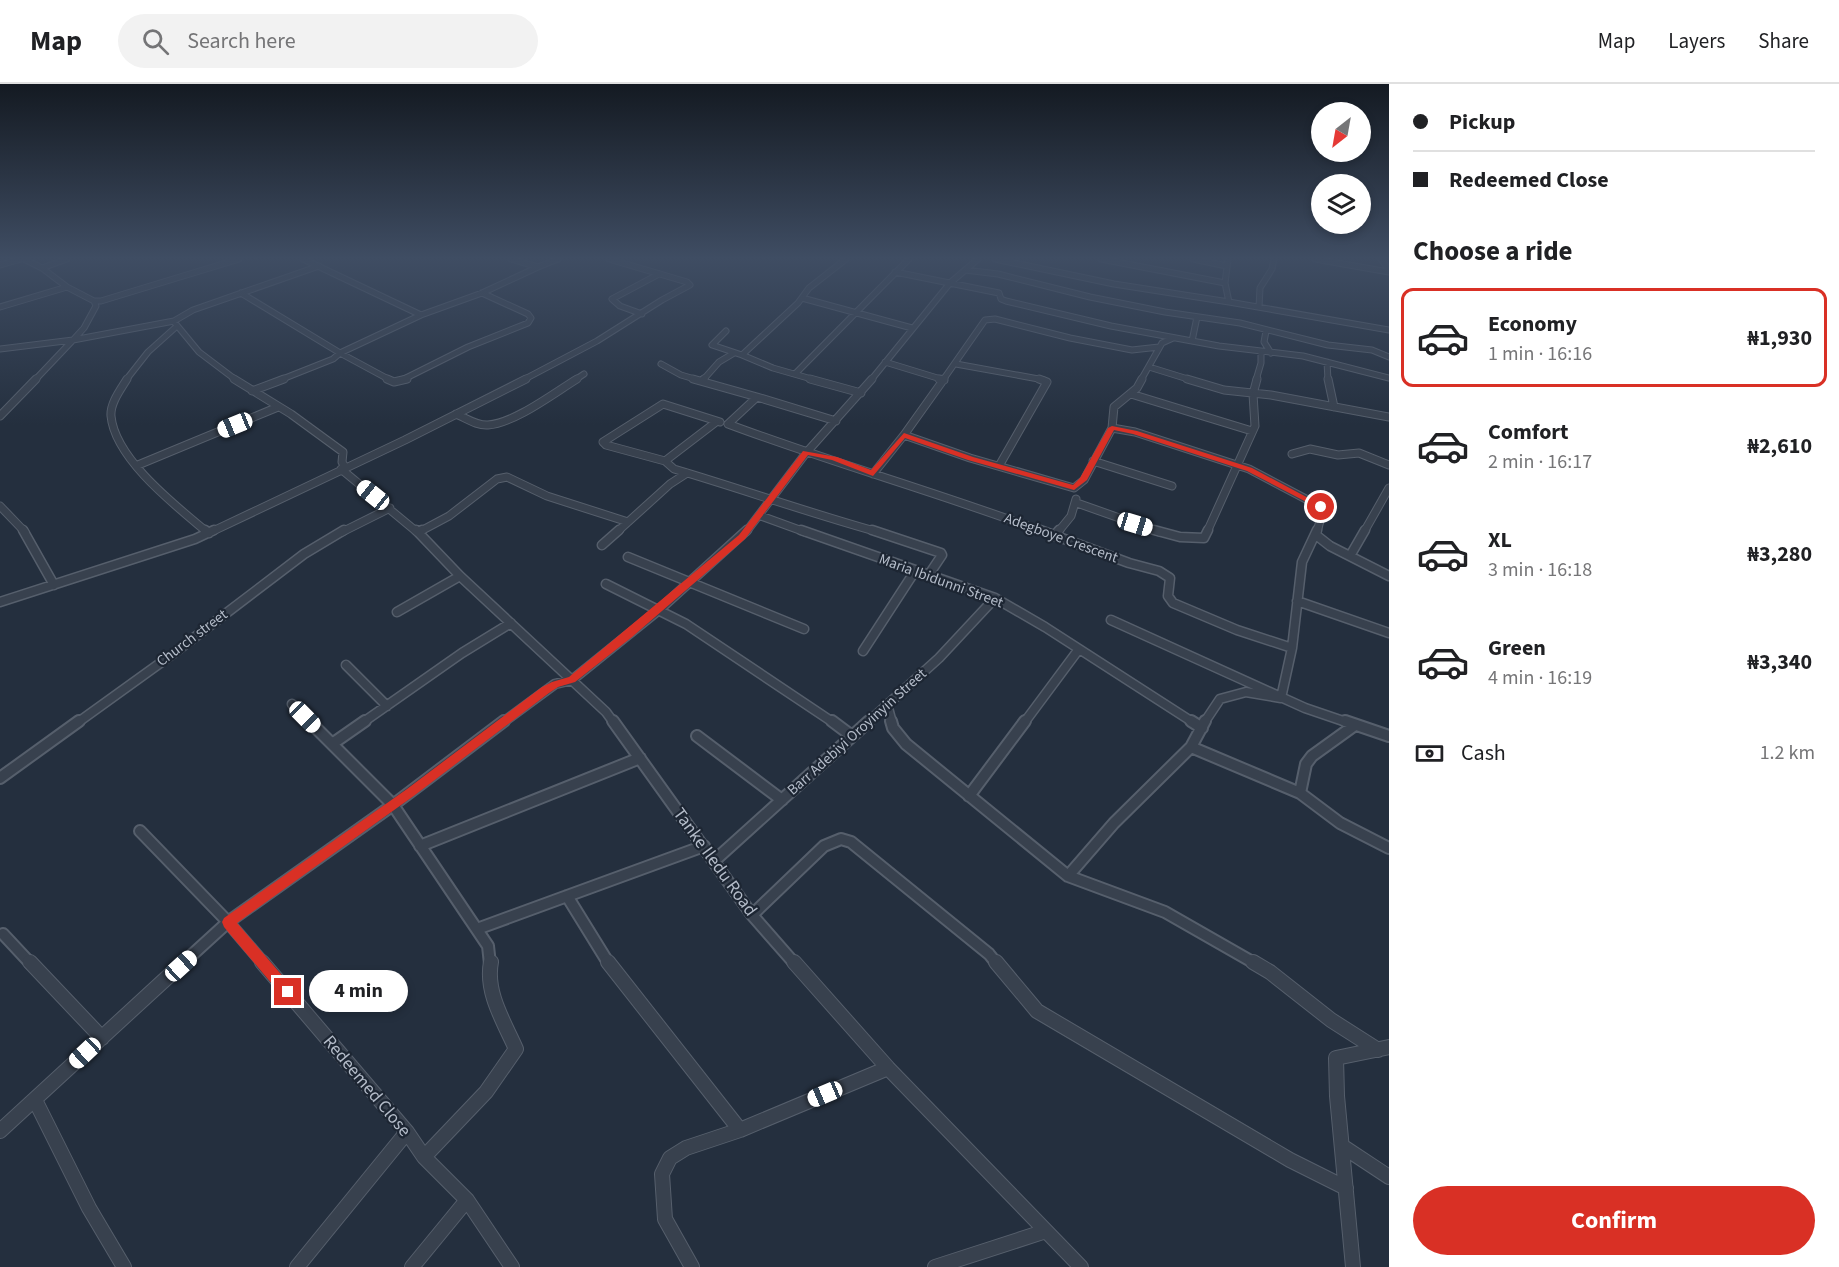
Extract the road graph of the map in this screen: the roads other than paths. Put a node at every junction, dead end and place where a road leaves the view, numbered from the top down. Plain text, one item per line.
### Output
1 (92, 314) edge
2 (188, 314) edge
3 (276, 314) edge
4 (528, 314) edge
5 (642, 314) edge
6 (784, 314) edge
7 (855, 314) edge
8 (861, 314) edge
9 (924, 314) edge
10 (1067, 314) edge
11 (1182, 314) edge
12 (1210, 314) edge
13 (1300, 314) edge
14 (421, 315) edge
15 (1197, 317) junction
16 (1210, 319) junction
17 (176, 324) junction
18 (912, 328) junction
19 (1389, 330) edge
20 (726, 331) dead end
21 (1266, 331) junction
22 (1173, 338) junction
23 (73, 340) junction
24 (0, 341) edge
25 (1192, 341) junction
26 (1159, 347) junction
27 (1, 349) edge
28 (1132, 350) junction
29 (1261, 352) junction
30 (340, 353) junction
31 (734, 353) junction
32 (1271, 353) junction
33 (742, 355) junction
34 (1389, 357) edge
35 (885, 362) junction
36 (1328, 362) junction
37 (661, 364) dead end
38 (956, 364) junction
39 (1150, 365) junction
40 (584, 374) dead end
41 (795, 374) junction
42 (1389, 378) edge
43 (944, 380) junction
44 (702, 381) junction
45 (252, 391) junction
46 (861, 393) junction
47 (1253, 393) junction
48 (1131, 394) junction
49 (757, 397) junction
50 (278, 407) junction
51 (1334, 407) junction
52 (456, 414) junction
53 (0, 416) edge
54 (1389, 417) edge
55 (836, 421) junction
56 (716, 422) junction
57 (728, 424) junction
58 (1112, 428) junction
59 (1252, 431) junction
60 (904, 435) junction
61 (806, 453) junction
62 (1292, 454) dead end
63 (665, 461) junction
64 (1093, 461) junction
65 (138, 465) junction
66 (1389, 465) edge
67 (999, 466) junction
68 (1239, 466) junction
69 (343, 468) junction
70 (687, 473) junction
71 (873, 474) junction
72 (1172, 486) dead end
73 (1074, 488) junction
74 (1389, 488) edge
75 (771, 500) junction
76 (1077, 503) junction
77 (0, 506) edge
78 (390, 508) junction
79 (760, 516) junction
80 (628, 522) junction
81 (208, 532) junction
82 (418, 532) junction
83 (1316, 535) junction
84 (1054, 536) junction
85 (602, 545) dead end
86 (1350, 556) junction
87 (628, 557) dead end
88 (915, 571) junction
89 (460, 576) junction
90 (928, 576) junction
91 (1389, 576) edge
92 (690, 581) junction
93 (606, 584) dead end
94 (54, 585) junction
95 (995, 598) junction
96 (1297, 601) junction
97 (0, 602) edge
98 (660, 609) junction
99 (397, 612) dead end
100 (1111, 620) dead end
101 (511, 623) junction
102 (804, 630) dead end
103 (1389, 633) edge
104 (1292, 648) junction
105 (1079, 649) junction
106 (863, 651) dead end
107 (346, 665) dead end
108 (572, 680) junction
109 (1281, 698) junction
110 (292, 704) dead end
111 (887, 704) junction
112 (387, 706) junction
113 (1355, 725) junction
114 (1202, 728) junction
115 (697, 736) dead end
116 (852, 736) junction
117 (1389, 736) edge
118 (332, 744) junction
119 (1191, 747) junction
120 (640, 758) junction
121 (0, 778) edge
122 (1300, 793) junction
123 (969, 796) junction
124 (782, 800) junction
125 (393, 805) junction
126 (140, 831) dead end
127 (420, 846) junction
128 (704, 846) junction
129 (1389, 848) edge
130 (714, 861) junction
131 (1068, 876) junction
132 (567, 896) junction
133 (752, 915) junction
134 (228, 922) junction
135 (477, 929) junction
136 (3, 934) dead end
137 (102, 1038) junction
138 (1384, 1048) edge
139 (888, 1068) junction
140 (35, 1100) junction
141 (740, 1130) junction
142 (0, 1131) edge
143 (407, 1132) junction
144 (1341, 1146) junction
145 (424, 1157) junction
146 (1389, 1177) edge
147 (1346, 1188) junction
148 (467, 1200) junction
149 (1046, 1231) junction
150 (124, 1267) edge
151 (297, 1267) edge
152 (412, 1267) edge
153 (512, 1267) edge
154 (692, 1267) edge
155 (935, 1267) edge
156 (1081, 1267) edge
157 (1353, 1267) edge

1 - 23 street
2 - 17 street
3 - 30 street
4 - 30 street
5 - 52 street
6 - 33 street
7 - 41 street
8 - 18 street
9 - 18 street
10 - 22 street
11 - 15 street
12 - 16 street
13 - 19 street
14 - 30 street
15 - 16 street
15 - 25 street
16 - 21 street
17 - 23 street
17 - 45 street
17 - 65 street
18 - 35 street
20 - 31 street
21 - 32 street
21 - 34 street
22 - 25 street
22 - 26 street
23 - 27 street
23 - 53 street
24 - 27 street
25 - 29 street
26 - 28 street
26 - 39 street
28 - 38 street
28 - 39 street
29 - 32 street
29 - 47 street
30 - 45 street
31 - 33 street
31 - 44 street
32 - 36 street
33 - 41 street
35 - 43 street
35 - 46 street
36 - 42 street
36 - 51 street
37 - 44 street
38 - 43 street
38 - 67 street
39 - 47 street
39 - 48 street
40 - 52 street
41 - 46 street
43 - 60 street
44 - 49 street
45 - 50 street
46 - 55 street
47 - 51 street
47 - 59 street
48 - 58 street
48 - 59 street
49 - 55 street
49 - 57 street
50 - 65 street
50 - 69 street
51 - 54 street
52 - 69 street
55 - 61 street
56 - 57 street, Adegboye Crescent
56 - 63 street
56 - 63 street, Adegboye Crescent
57 - 61 street, Adegboye Crescent
58 - 64 street
58 - 68 street
59 - 68 street
60 - 67 street
60 - 71 street
61 - 71 street, Adegboye Crescent
61 - 75 street
62 - 66 street
63 - 70 street
64 - 72 street
64 - 73 street
65 - 81 street
67 - 73 street
68 - 76 street
68 - 83 street
69 - 78 street, Tanke Iledu Road
69 - 81 street
70 - 75 street
70 - 80 street
71 - 84 street, Adegboye Crescent
73 - 76 street
74 - 86 street
75 - 79 street
75 - 90 street
76 - 84 street
77 - 94 street
78 - 82 street, Tanke Iledu Road
78 - 121 street, Church street
79 - 88 street, Maria Ibidunni Street
79 - 92 street
80 - 82 street
80 - 85 street
81 - 94 street
82 - 89 street, Tanke Iledu Road
83 - 86 street
83 - 96 street
84 - 104 street, Adegboye Crescent
86 - 91 street
87 - 92 street
88 - 90 street, Maria Ibidunni Street
88 - 106 street
89 - 99 street
89 - 101 street, Tanke Iledu Road
90 - 95 street, Maria Ibidunni Street
92 - 98 street
92 - 102 street
93 - 98 street
94 - 97 street
95 - 105 street, Maria Ibidunni Street
95 - 111 street, Barr Adebiyi Oroyinyin Street
96 - 103 street
96 - 104 street
98 - 108 street
98 - 116 street
100 - 109 street
101 - 108 street, Tanke Iledu Road
101 - 112 street
104 - 109 street
105 - 114 street, Maria Ibidunni Street
105 - 123 street
107 - 112 street
108 - 120 street, Tanke Iledu Road
108 - 125 street
109 - 113 street
109 - 114 street
110 - 118 street
111 - 116 street, Barr Adebiyi Oroyinyin Street
111 - 123 street
112 - 118 street
113 - 117 street
113 - 122 street
114 - 119 street
115 - 124 street
116 - 124 street, Barr Adebiyi Oroyinyin Street
118 - 125 street
119 - 122 street
119 - 131 street
120 - 127 street
120 - 128 street, Tanke Iledu Road
122 - 129 street
123 - 131 street
124 - 130 street, Barr Adebiyi Oroyinyin Street
125 - 127 street
125 - 134 street
126 - 134 street, Redeemed Close
127 - 135 street
128 - 130 street, Tanke Iledu Road
128 - 132 street
130 - 133 street, Tanke Iledu Road
131 - 138 street
132 - 135 street
132 - 141 street
133 - 139 street, Tanke Iledu Road
133 - 147 street
134 - 137 street
134 - 143 street, Redeemed Close
135 - 145 street
136 - 137 street
137 - 140 street
138 - 144 street
139 - 141 street
139 - 149 street, Tanke Iledu Road
140 - 142 street
140 - 150 street
141 - 154 street
143 - 145 street, Redeemed Close
143 - 151 street
144 - 146 street
144 - 147 street
145 - 148 street, Redeemed Close
147 - 157 street
148 - 152 street
148 - 153 street, Redeemed Close
149 - 155 street
149 - 156 street, Tanke Iledu Road

